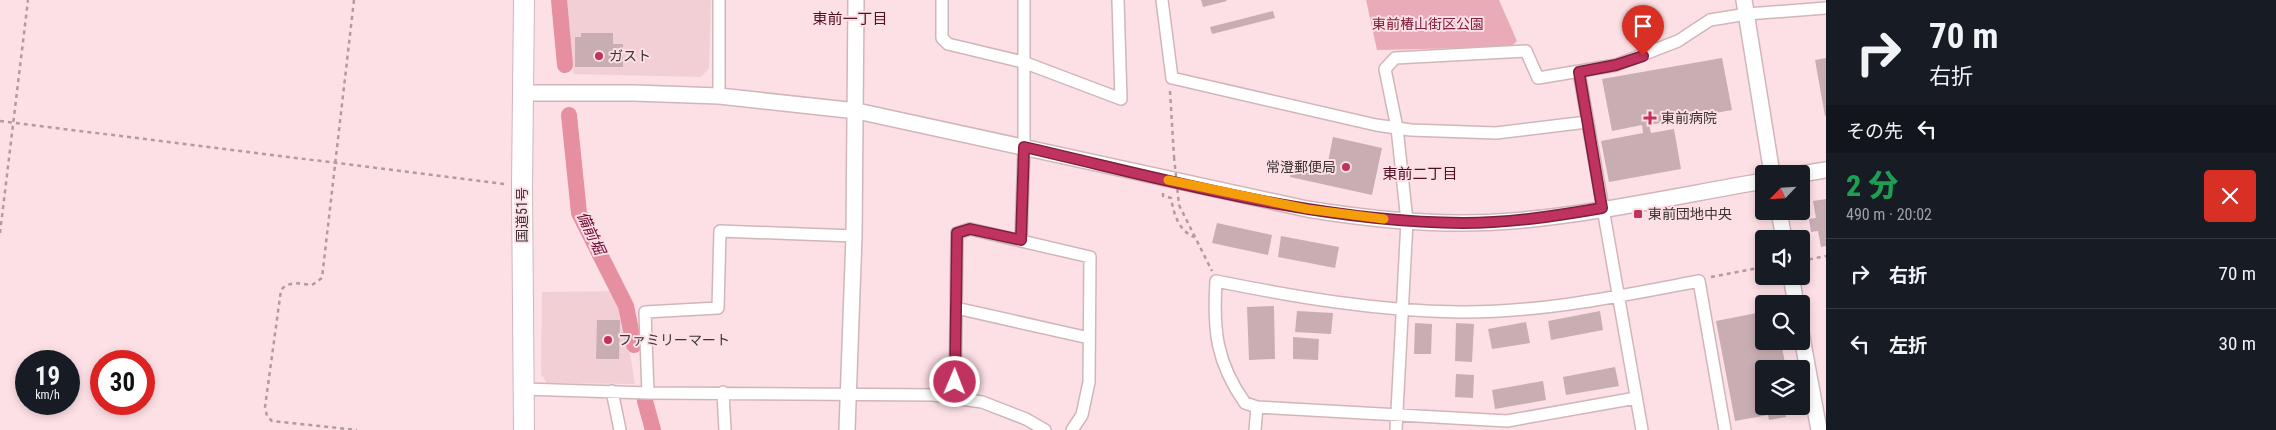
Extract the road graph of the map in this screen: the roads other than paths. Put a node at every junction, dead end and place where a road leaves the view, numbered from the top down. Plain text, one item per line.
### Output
1 (524, 0) edge
2 (719, 0) edge
3 (856, 0) edge
4 (942, 0) edge
5 (1024, 0) edge
6 (1118, 0) edge
7 (1162, 0) edge
8 (1745, 7) edge
9 (1826, 8) edge
10 (1023, 62) junction
11 (1579, 72) junction
12 (524, 93) junction
13 (719, 96) junction
14 (856, 111) junction
15 (1587, 122) junction
16 (1397, 128) junction
17 (1024, 147) junction
18 (1771, 165) edge
19 (1826, 170) edge
20 (1810, 173) edge
21 (1755, 182) edge
22 (1602, 208) junction
23 (1407, 221) junction
24 (854, 236) junction
25 (1021, 240) junction
26 (1617, 296) junction
27 (956, 308) junction
28 (1402, 309) junction
29 (1089, 338) junction
30 (1804, 350) edge
31 (524, 389) junction
32 (612, 391) junction
33 (723, 392) junction
34 (648, 393) junction
35 (850, 393) junction
36 (955, 397) junction
37 (1636, 398) junction
38 (1257, 407) junction
39 (1396, 414) junction
40 (1026, 419) junction
41 (1507, 425) edge
42 (524, 430) edge
43 (620, 430) edge
44 (725, 430) edge
45 (847, 430) edge
46 (1021, 430) edge
47 (1045, 430) edge
48 (1072, 430) edge
49 (1255, 430) edge
50 (1396, 430) edge
51 (1642, 430) edge
52 (1725, 430) edge
53 (1819, 430) edge

1 - 12 highway, 国道51号
2 - 13 street
3 - 14 street
4 - 10 street
5 - 10 street
6 - 10 street
7 - 16 street
8 - 9 street
8 - 11 street
8 - 18 street
10 - 17 street
11 - 15 street
11 - 16 street
12 - 13 street
12 - 31 highway, 国道51号
13 - 14 street
14 - 17 street
14 - 24 street
15 - 16 street
15 - 22 street
16 - 23 street
17 - 23 street
17 - 25 street
19 - 20 street
21 - 22 street
22 - 23 street
22 - 26 street
23 - 28 street
24 - 34 street
24 - 35 street
25 - 27 street
25 - 29 street
26 - 28 street
26 - 37 street
26 - 52 street
27 - 29 street
27 - 36 street
28 - 38 street
28 - 39 street
29 - 48 street
30 - 53 street
31 - 32 street
31 - 42 highway, 国道51号
32 - 34 street
32 - 43 street
33 - 34 street
33 - 35 street
33 - 44 street
35 - 36 street
35 - 45 street
36 - 40 street
37 - 41 street
37 - 51 street
38 - 39 street
38 - 49 street
39 - 41 street
39 - 50 street
40 - 46 street
40 - 47 street

